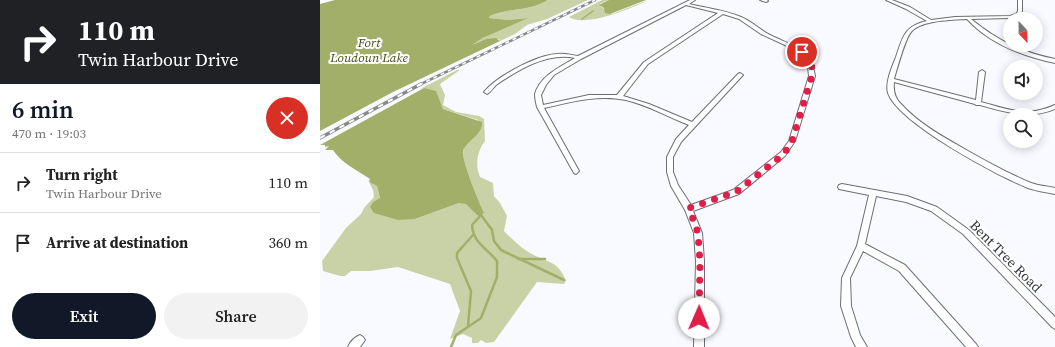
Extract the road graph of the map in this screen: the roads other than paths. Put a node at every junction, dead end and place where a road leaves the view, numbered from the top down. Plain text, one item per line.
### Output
1 (693, 0) edge
2 (888, 0) edge
3 (1020, 0) edge
4 (686, 4) junction
5 (721, 13) junction
6 (969, 19) junction
7 (928, 20) junction
8 (579, 58) junction
9 (1055, 61) edge
10 (982, 72) dead end
11 (740, 75) dead end
12 (892, 80) junction
13 (486, 92) dead end
14 (619, 97) junction
15 (978, 104) junction
16 (540, 107) junction
17 (1055, 107) edge
18 (694, 125) junction
19 (576, 171) dead end
20 (842, 188) dead end
21 (1055, 191) edge
22 (873, 193) junction
23 (689, 208) junction
24 (860, 246) junction
25 (1055, 324) edge
26 (699, 347) edge
27 (862, 347) edge
28 (973, 347) edge

1 - 4 street
2 - 7 street
3 - 6 street
4 - 5 street
4 - 8 street
5 - 14 street
5 - 23 street
6 - 7 street
6 - 9 street
7 - 12 street
8 - 13 street
8 - 16 street
10 - 15 street
11 - 18 street
12 - 15 street
12 - 21 street
14 - 16 street
14 - 18 street
15 - 17 street
16 - 19 street
18 - 23 street
20 - 22 street, Bent Tree Road
22 - 24 street
22 - 25 street, Bent Tree Road
23 - 26 street
24 - 27 street
24 - 28 street

